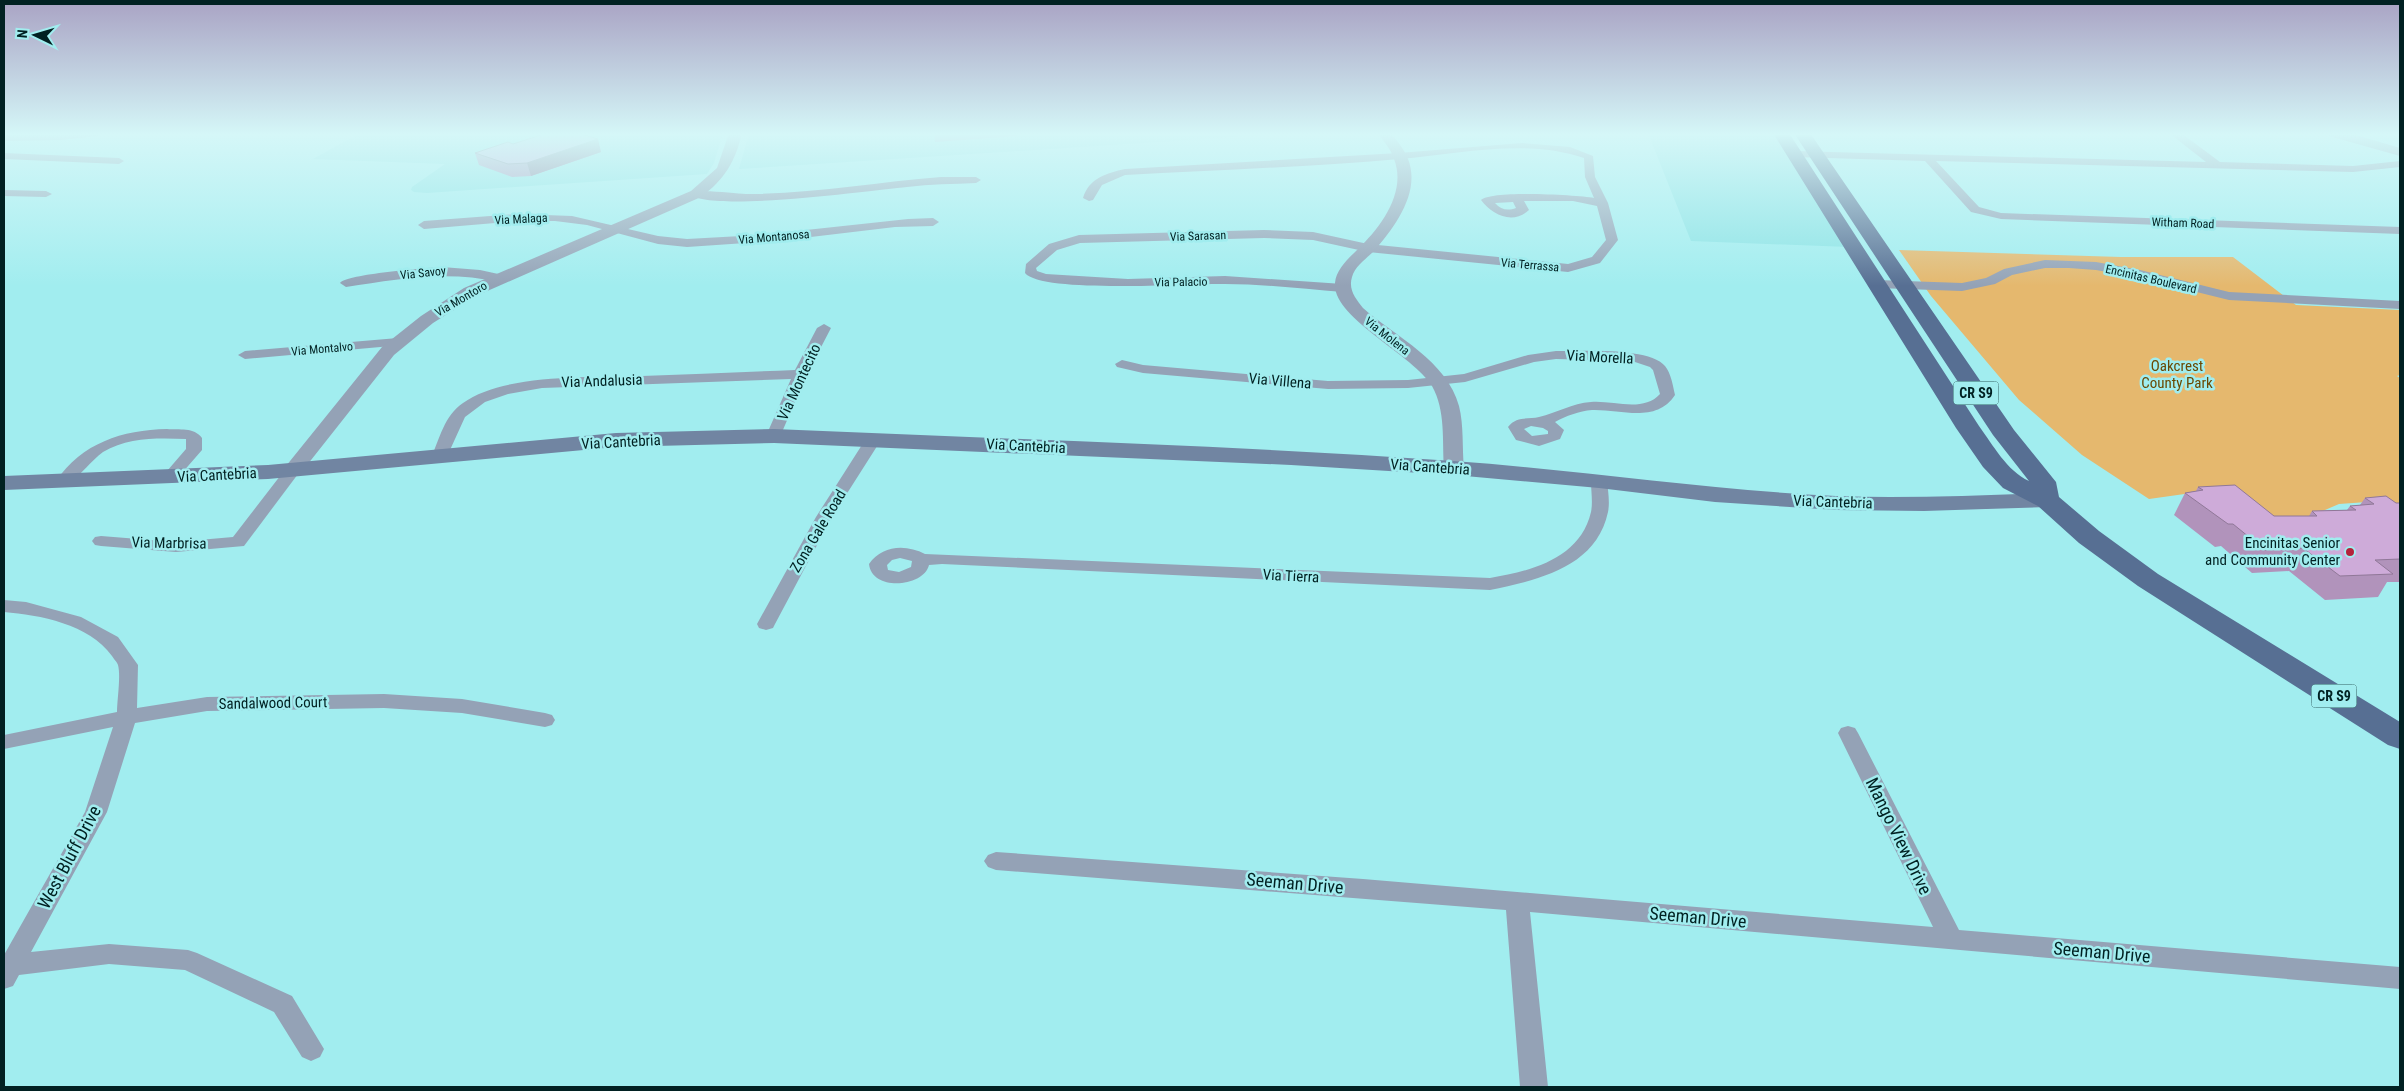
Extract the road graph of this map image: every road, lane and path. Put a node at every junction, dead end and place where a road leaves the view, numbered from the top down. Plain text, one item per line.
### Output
1 (709, 184) edge
2 (906, 184) edge
3 (1098, 184) edge
4 (1405, 184) edge
5 (1593, 184) edge
6 (1814, 184) edge
7 (1838, 184) edge
8 (1951, 184) edge
9 (4, 192) edge
10 (46, 194) dead end
11 (696, 194) junction
12 (1089, 198) dead end
13 (1517, 198) dead end
14 (1602, 203) junction
15 (933, 222) dead end
16 (424, 225) dead end
17 (616, 230) junction
18 (2400, 231) edge
19 (1368, 248) junction
20 (1033, 264) joint
21 (499, 278) junction
22 (346, 283) dead end
23 (1877, 284) junction
24 (1904, 285) junction
25 (1343, 288) junction
26 (2400, 305) edge
27 (824, 328) dead end
28 (398, 342) junction
29 (246, 355) dead end
30 (1122, 364) dead end
31 (800, 374) junction
32 (1439, 382) junction
33 (1542, 422) dead end
34 (774, 436) junction
35 (873, 440) junction
36 (439, 458) junction
37 (1454, 468) junction
38 (293, 470) junction
39 (169, 478) junction
40 (64, 481) junction
41 (1600, 481) junction
42 (4, 483) edge
43 (2047, 500) junction
44 (101, 541) dead end
45 (238, 542) joint
46 (921, 560) dead end
47 (4, 606) edge
48 (766, 624) dead end
49 (127, 717) junction
50 (545, 720) dead end
51 (1848, 733) dead end
52 (2400, 737) edge
53 (4, 742) edge
54 (996, 861) dead end
55 (1517, 902) junction
56 (1951, 939) junction
57 (6, 969) edge
58 (2400, 978) edge
59 (311, 1049) dead end
60 (1534, 1087) edge

1 - 11 street, Via Montoro
2 - 11 street
3 - 12 street
4 - 19 street
5 - 14 street, Via Terrassa
6 - 23 main road, CR S9
7 - 24 main road, CR S9
8 - 18 street, Witham Road
9 - 10 street
11 - 17 street, Via Montoro
13 - 14 street
14 - 19 street, Via Terrassa
15 - 17 street, Via Montanosa
16 - 17 street, Via Malaga
17 - 21 street, Via Montoro
19 - 20 street, Via Sarasan
19 - 25 street
20 - 25 street, Via Palacio
21 - 22 street, Via Savoy
21 - 28 street, Via Montoro
23 - 24 street, Encinitas Boulevard
23 - 43 main road, CR S9
24 - 26 street, Encinitas Boulevard
24 - 43 main road, CR S9
25 - 32 street, Via Molena
27 - 31 street, Via Montecito
28 - 29 street, Via Montalvo
28 - 38 street, Via Montoro
30 - 32 street, Via Villena
31 - 34 street, Via Montecito
31 - 36 street, Via Andalusia
32 - 33 street, Via Morella
32 - 37 street, Via Molena
34 - 35 main road, Via Cantebria
34 - 36 main road, Via Cantebria
35 - 37 main road, Via Cantebria
35 - 48 street, Zona Gale Road
36 - 38 main road, Via Cantebria
37 - 41 main road, Via Cantebria
38 - 39 main road, Via Cantebria
38 - 45 street, Via Montoro
39 - 40 main road, Via Cantebria
39 - 40 street
40 - 42 main road, Via Cantebria
41 - 43 main road, Via Cantebria
41 - 46 street, Via Tierra
43 - 52 main road, CR S9
44 - 45 street, Via Marbrisa
47 - 49 street, West Bluff Drive
49 - 50 street, Sandalwood Court
49 - 53 street, Sandalwood Court
49 - 57 street, West Bluff Drive
51 - 56 street, Mango View Drive
54 - 55 street, Seeman Drive
55 - 56 street, Seeman Drive
55 - 60 street
56 - 58 street, Seeman Drive
57 - 59 street

